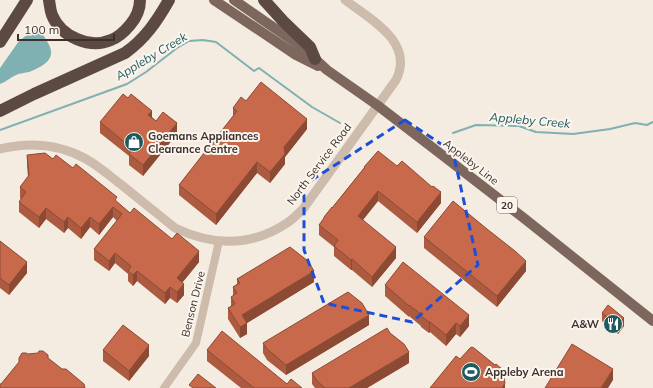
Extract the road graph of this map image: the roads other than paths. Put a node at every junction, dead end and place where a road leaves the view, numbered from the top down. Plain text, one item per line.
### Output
1 (27, 0) edge
2 (49, 0) edge
3 (140, 0) edge
4 (214, 0) edge
5 (234, 0) edge
6 (264, 0) edge
7 (345, 0) edge
8 (168, 2) edge
9 (0, 42) edge
10 (315, 59) junction
11 (327, 70) junction
12 (378, 105) junction
13 (0, 111) edge
14 (0, 149) edge
15 (219, 241) junction
16 (653, 321) edge
17 (164, 388) edge

1 - 9 highway
2 - 3 highway
4 - 11 main road, Appleby Line / 20
5 - 10 main road, Appleby Line / 20
6 - 10 highway
7 - 12 street, North Service Road
8 - 13 highway
10 - 11 main road, Appleby Line / 20
11 - 12 main road, Appleby Line / 20
12 - 15 street, North Service Road
12 - 16 main road, Appleby Line / 20
14 - 15 street, North Service Road
15 - 17 street, Benson Drive

